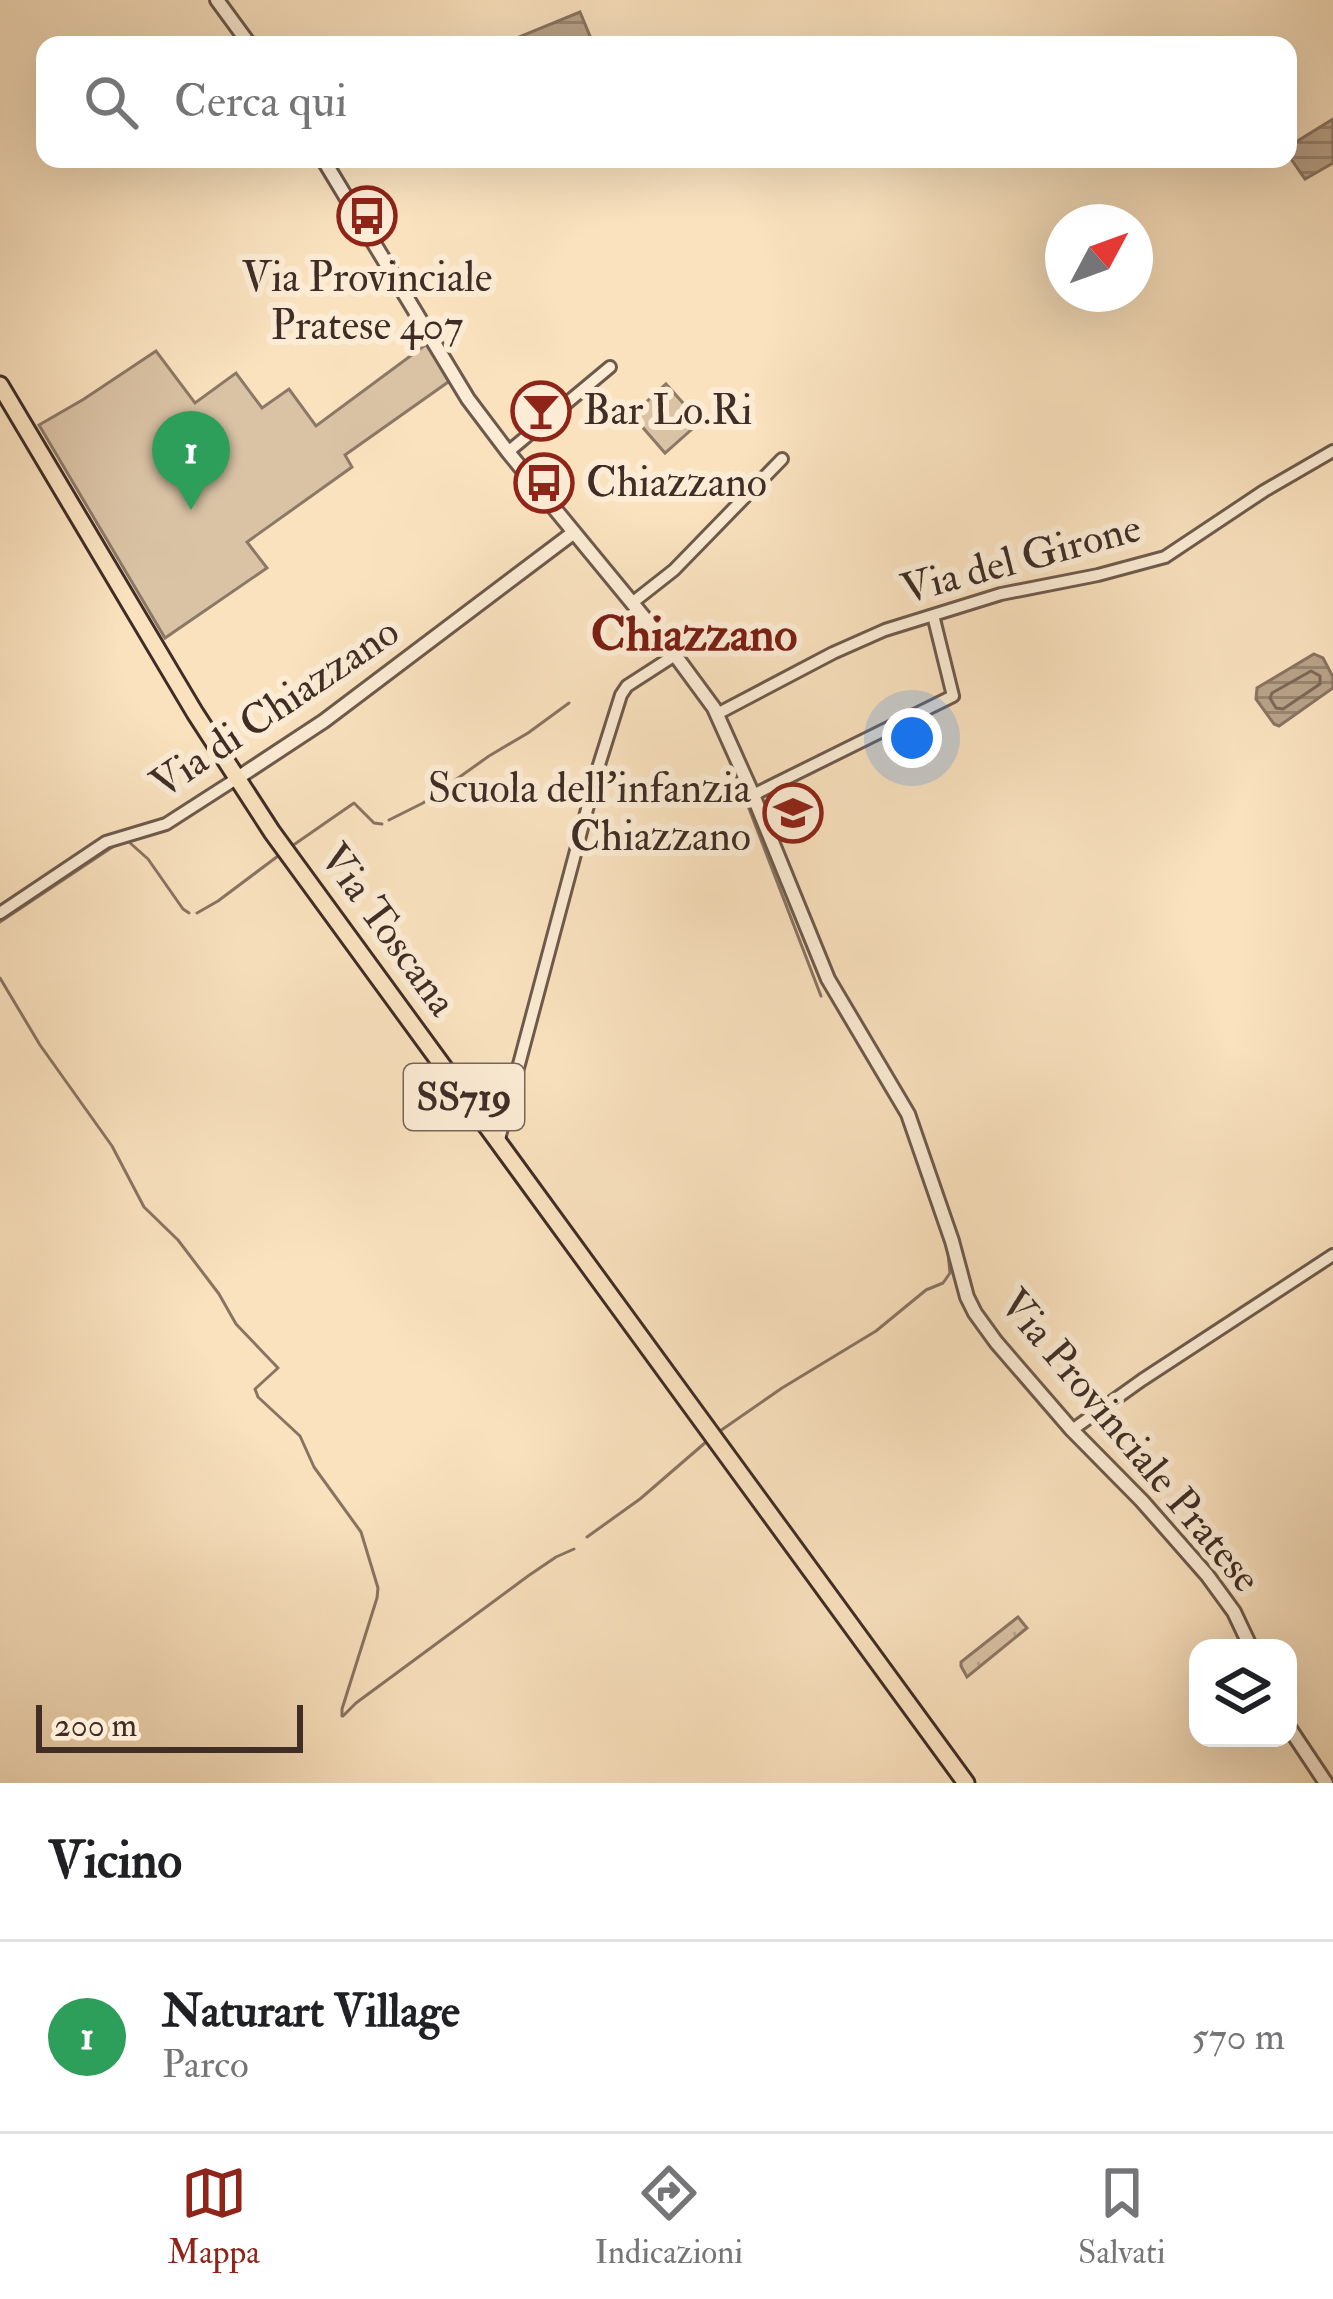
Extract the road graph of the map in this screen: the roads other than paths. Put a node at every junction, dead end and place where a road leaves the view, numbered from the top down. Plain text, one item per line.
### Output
1 (217, 0) edge
2 (243, 36) edge
3 (328, 168) edge
4 (610, 367) dead end
5 (0, 386) edge
6 (1333, 451) edge
7 (508, 452) junction
8 (782, 459) dead end
9 (572, 533) junction
10 (632, 603) junction
11 (933, 614) junction
12 (675, 655) junction
13 (717, 714) junction
14 (236, 779) junction
15 (753, 795) junction
16 (0, 914) edge
17 (498, 1143) junction
18 (1333, 1255) edge
19 (1072, 1430) junction
20 (1247, 1639) edge
21 (1297, 1740) edge
22 (966, 1783) edge
23 (1326, 1783) edge

1 - 2 street
3 - 7 street, Via Provinciale Pratese
4 - 7 street
5 - 14 main road, Via Toscana / SS719
6 - 11 street, Via del Girone
7 - 9 street, Via Provinciale Pratese
8 - 10 street
9 - 10 street, Via Provinciale Pratese
9 - 14 street, Via di Chiazzano
10 - 12 street, Via Provinciale Pratese
11 - 13 street, Via del Girone
11 - 15 street
12 - 13 street, Via Provinciale Pratese
12 - 17 street
13 - 15 street, Via Provinciale Pratese
14 - 16 street, Via di Chiazzano
14 - 17 main road, Via Toscana / SS719
15 - 19 street, Via Provinciale Pratese
17 - 22 main road, Via Toscana / SS719
18 - 19 street
19 - 20 street, Via Provinciale Pratese
21 - 23 street

